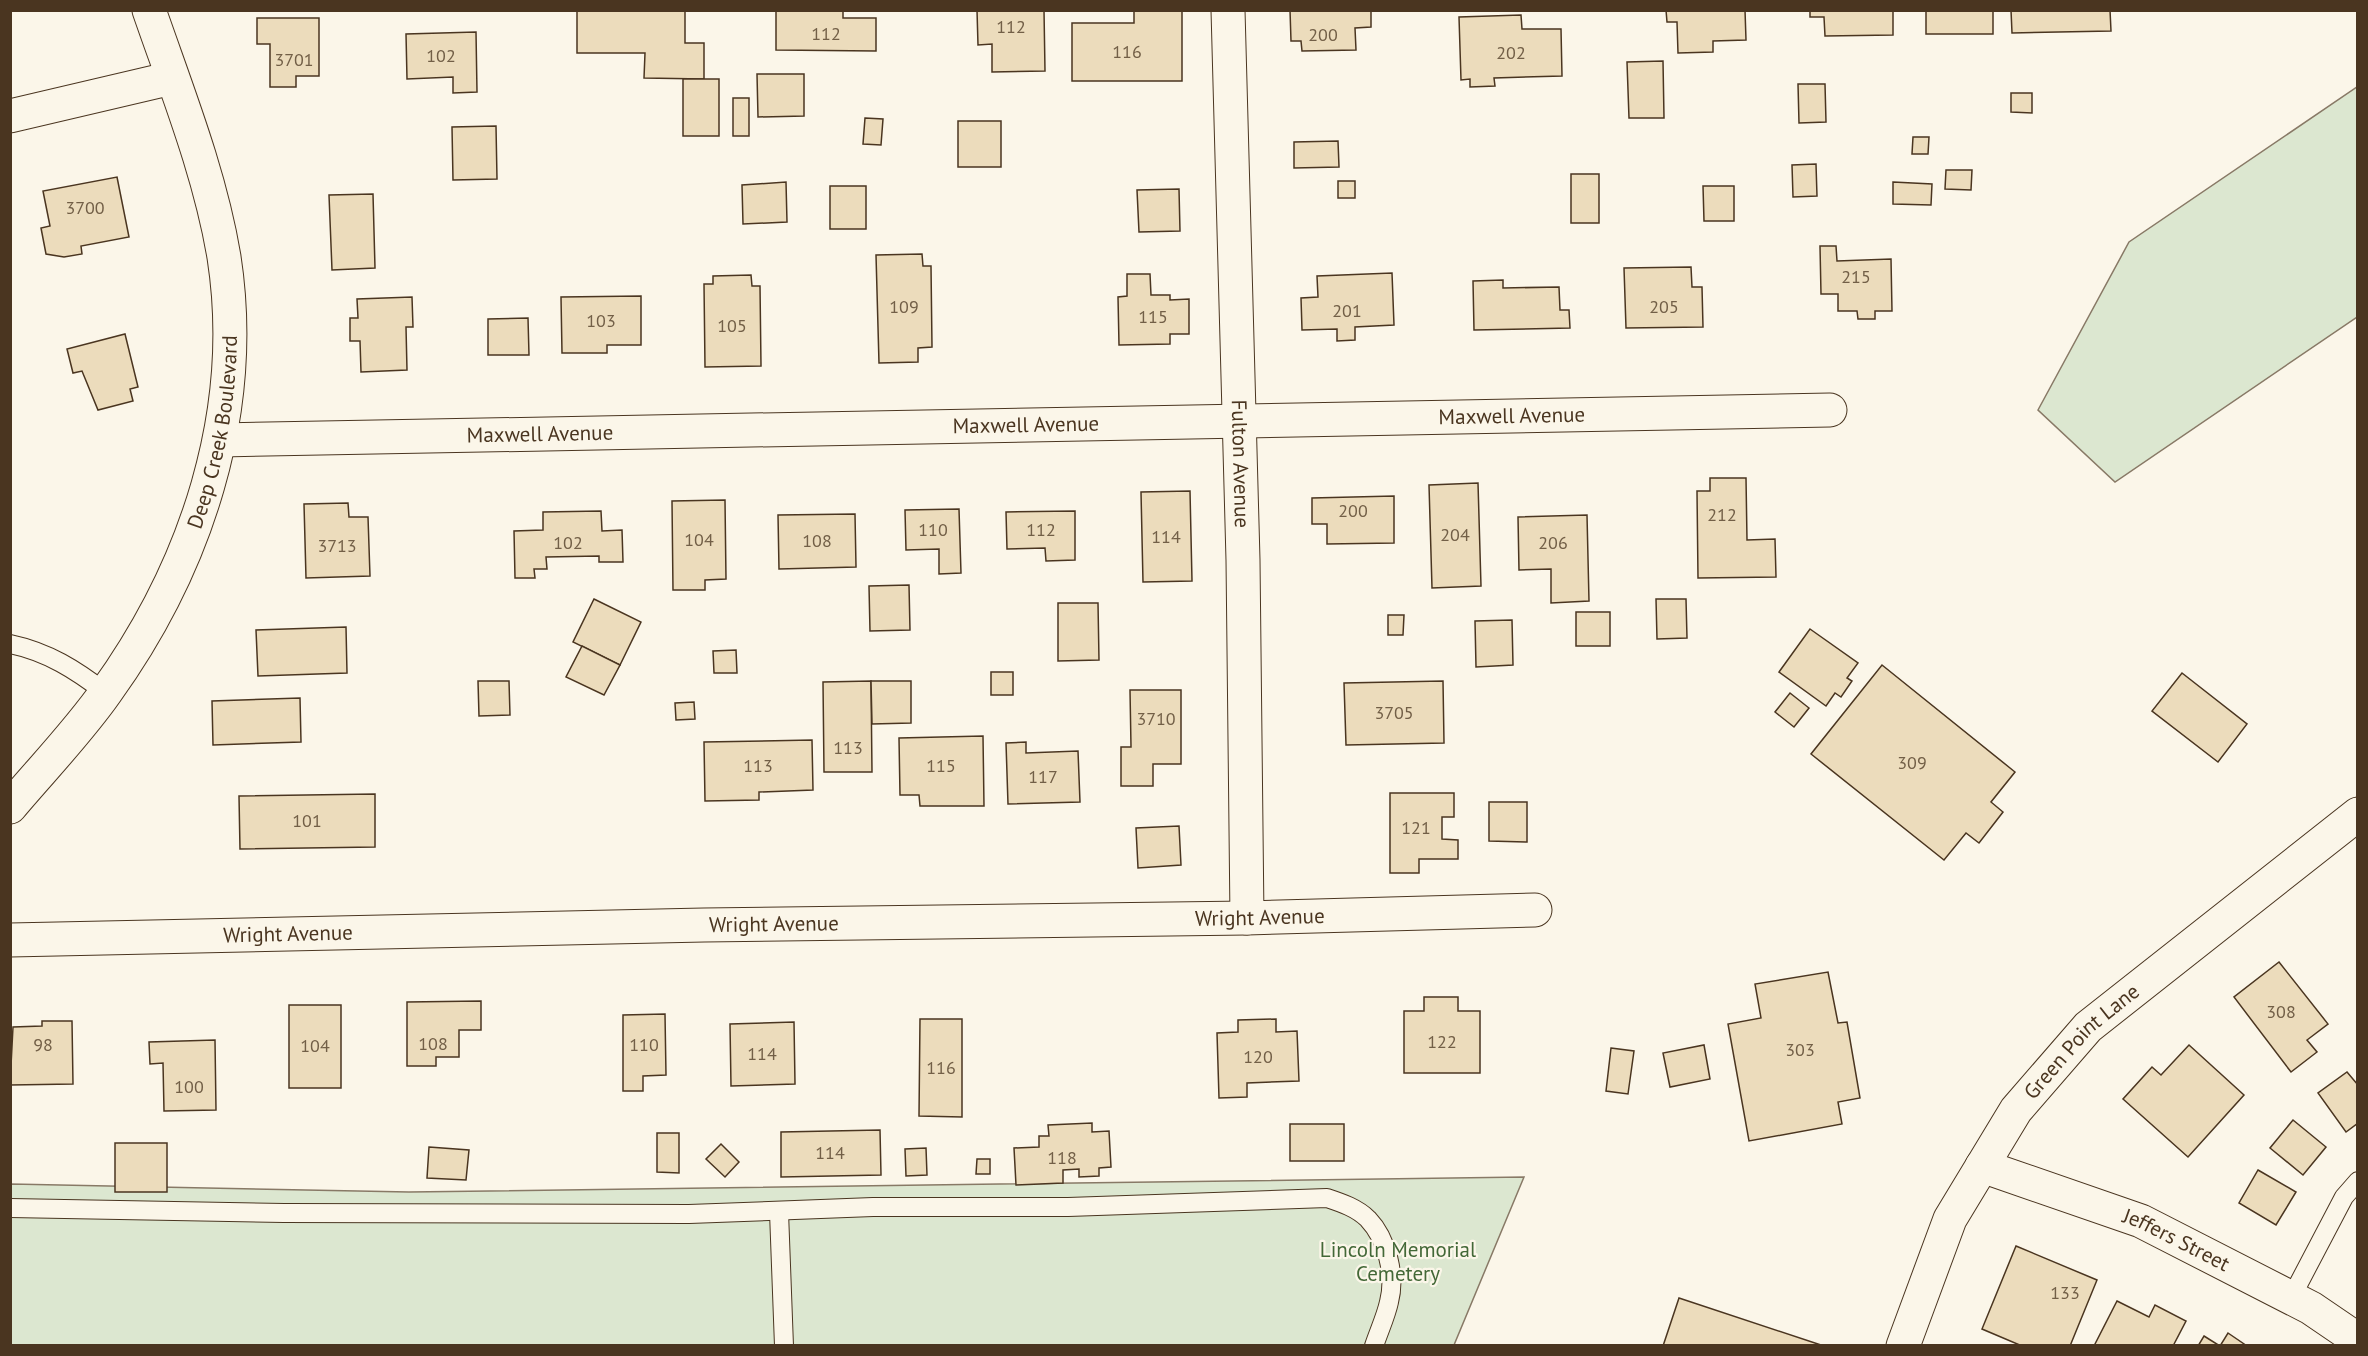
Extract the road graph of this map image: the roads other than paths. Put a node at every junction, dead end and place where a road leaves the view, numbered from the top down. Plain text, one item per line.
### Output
1 (149, 10) edge
2 (1228, 10) edge
3 (172, 78) junction
4 (10, 116) edge
5 (1830, 410) dead end
6 (1239, 420) junction
7 (220, 440) junction
8 (10, 644) edge
9 (106, 693) junction
10 (10, 807) edge
11 (2357, 815) edge
12 (1535, 910) dead end
13 (1247, 918) junction
14 (10, 940) edge
15 (1982, 1166) junction
16 (2358, 1181) edge
17 (10, 1208) edge
18 (779, 1212) junction
19 (2291, 1298) junction
20 (2358, 1340) edge
21 (784, 1346) edge
22 (1374, 1346) edge
23 (1903, 1346) edge

1 - 3 street, Deep Creek Boulevard
2 - 6 street, Fulton Avenue
3 - 4 street
3 - 7 street, Deep Creek Boulevard
5 - 6 street, Maxwell Avenue
6 - 7 street, Maxwell Avenue
6 - 13 street, Fulton Avenue
7 - 9 street, Deep Creek Boulevard
8 - 9 lane
9 - 10 street, Deep Creek Boulevard
11 - 15 street, Green Point Lane
12 - 13 street, Wright Avenue
13 - 14 street, Wright Avenue
15 - 19 street, Jeffers Street
15 - 23 street, Green Point Lane
16 - 19 lane
17 - 18 lane
18 - 21 lane
18 - 22 lane
19 - 20 street, Jeffers Street

